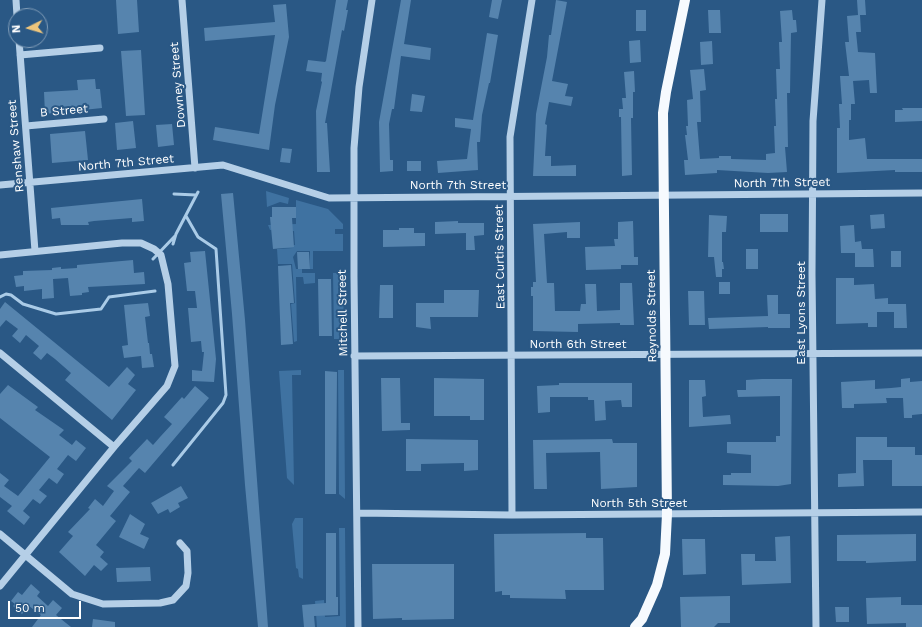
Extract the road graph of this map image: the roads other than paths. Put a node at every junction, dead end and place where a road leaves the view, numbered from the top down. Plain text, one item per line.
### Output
1 (182, 0) edge
2 (372, 0) edge
3 (532, 0) edge
4 (685, 0) edge
5 (822, 0) edge
6 (20, 48) edge
7 (100, 48) dead end
8 (20, 55) junction
9 (104, 119) dead end
10 (26, 126) junction
11 (196, 168) junction
12 (30, 182) junction
13 (0, 185) edge
14 (922, 193) edge
15 (813, 194) junction
16 (663, 195) junction
17 (510, 196) junction
18 (354, 197) junction
19 (35, 251) junction
20 (0, 255) edge
21 (0, 353) edge
22 (922, 353) edge
23 (813, 354) junction
24 (665, 355) junction
25 (354, 356) junction
26 (512, 356) junction
27 (114, 447) junction
28 (814, 512) junction
29 (922, 512) edge
30 (357, 513) junction
31 (667, 514) junction
32 (512, 515) junction
33 (0, 534) edge
34 (180, 543) dead end
35 (26, 555) junction
36 (0, 586) edge
37 (640, 624) edge
38 (358, 627) edge
39 (816, 627) edge

1 - 11 street, Downey Street
2 - 18 street, Mitchell Street
3 - 17 street, East Curtis Street
4 - 16 main road, Reynolds Street
5 - 15 street, East Lyons Street
6 - 8 street, Renshaw Street
7 - 8 street
8 - 10 street, Renshaw Street
9 - 10 street, B Street
10 - 12 street, Renshaw Street
11 - 12 street, North 7th Street
11 - 18 street, North 7th Street
12 - 13 street, North 7th Street
12 - 19 street, Renshaw Street
14 - 15 street, North 7th Street
15 - 16 street, North 7th Street
15 - 23 street, East Lyons Street
16 - 17 street, North 7th Street
16 - 24 main road, Reynolds Street
17 - 18 street, North 7th Street
17 - 26 street, East Curtis Street
18 - 25 street, Mitchell Street
19 - 20 street
19 - 27 street
21 - 27 street
22 - 23 street, North 6th Street
23 - 24 street, North 6th Street
23 - 28 street, East Lyons Street
24 - 26 street, North 6th Street
24 - 31 main road, Reynolds Street
25 - 26 street, North 6th Street
25 - 30 street, Mitchell Street
26 - 32 street, East Curtis Street
27 - 35 street
28 - 29 street, North 5th Street
28 - 31 street, North 5th Street
28 - 39 street, East Lyons Street
30 - 32 street, North 5th Street
30 - 38 street, Mitchell Street
31 - 32 street, North 5th Street
31 - 37 main road, Reynolds Street
33 - 35 street
34 - 35 street
35 - 36 street

